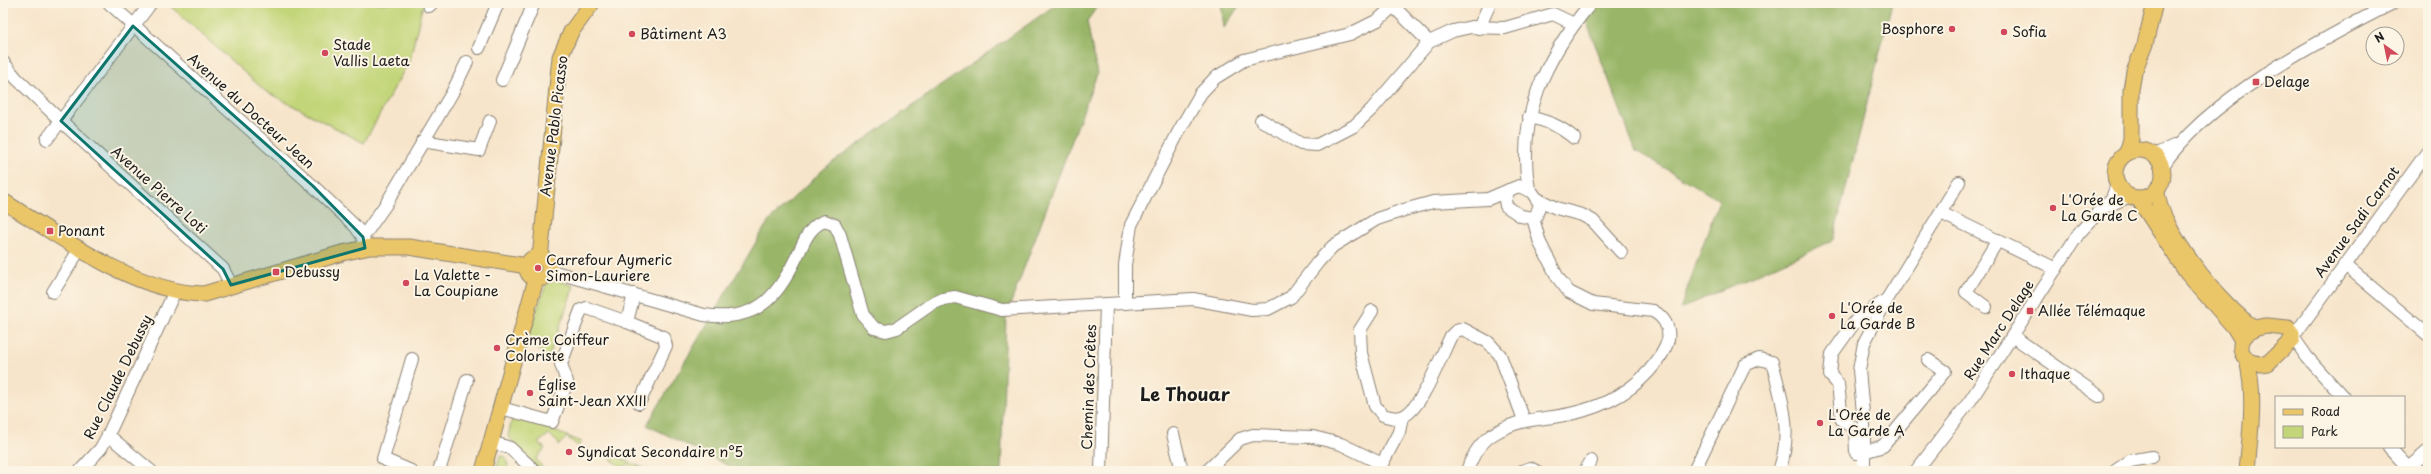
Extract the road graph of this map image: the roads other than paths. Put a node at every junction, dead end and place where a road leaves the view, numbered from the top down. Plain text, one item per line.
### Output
1 (109, 3) edge
2 (150, 3) edge
3 (498, 3) edge
4 (534, 3) edge
5 (592, 3) edge
6 (1490, 3) edge
7 (1591, 3) edge
8 (2155, 3) edge
9 (2393, 3) edge
10 (1396, 5) edge
11 (1574, 24) junction
12 (133, 26) junction
13 (1479, 28) junction
14 (1429, 42) junction
15 (2145, 44) junction
16 (479, 48) dead end
17 (3, 62) edge
18 (467, 62) dead end
19 (502, 80) dead end
20 (1530, 117) junction
21 (1260, 120) dead end
22 (61, 121) junction
23 (490, 121) dead end
24 (1574, 138) dead end
25 (47, 139) dead end
26 (422, 141) junction
27 (2178, 145) junction
28 (2428, 151) edge
29 (2127, 153) junction
30 (2150, 153) junction
31 (1525, 161) junction
32 (2162, 167) junction
33 (1959, 182) dead end
34 (2118, 185) junction
35 (1512, 188) junction
36 (2157, 189) junction
37 (1529, 190) junction
38 (2134, 197) junction
39 (1488, 199) junction
40 (1538, 199) junction
41 (3, 201) edge
42 (1506, 206) junction
43 (2106, 206) junction
44 (1556, 208) junction
45 (1941, 213) junction
46 (1536, 215) junction
47 (1521, 216) junction
48 (1998, 240) junction
49 (364, 242) junction
50 (1540, 243) junction
51 (79, 250) junction
52 (1622, 252) dead end
53 (544, 264) junction
54 (2344, 264) junction
55 (527, 266) junction
56 (2056, 269) junction
57 (536, 279) junction
58 (231, 285) junction
59 (175, 291) junction
60 (53, 292) dead end
61 (634, 294) junction
62 (1887, 299) junction
63 (1125, 303) junction
64 (1106, 305) junction
65 (1986, 307) dead end
66 (1372, 311) dead end
67 (627, 322) junction
68 (2255, 328) junction
69 (2428, 335) edge
70 (2014, 337) junction
71 (2287, 337) junction
72 (2242, 340) junction
73 (412, 359) dead end
74 (1928, 360) dead end
75 (2247, 360) junction
76 (2268, 363) junction
77 (468, 380) dead end
78 (2099, 396) dead end
79 (2342, 396) edge
80 (639, 403) dead end
81 (501, 408) junction
82 (2252, 411) junction
83 (1402, 417) junction
84 (1524, 420) junction
85 (1173, 434) dead end
86 (108, 435) junction
87 (491, 442) junction
88 (2390, 448) edge
89 (2428, 451) edge
90 (2152, 457) dead end
91 (1864, 462) edge
92 (2410, 469) edge
93 (80, 471) edge
94 (151, 471) edge
95 (411, 471) edge
96 (439, 471) edge
97 (483, 471) edge
98 (535, 471) edge
99 (1102, 471) edge
100 (1182, 471) edge
101 (1207, 471) edge
102 (1467, 471) edge
103 (1522, 471) edge
104 (1536, 471) edge
105 (1694, 471) edge
106 (1779, 471) edge
107 (1916, 471) edge
108 (2115, 471) edge
109 (2247, 471) edge

1 - 12 street, Avenue du Docteur Jean
2 - 12 street
3 - 16 street
4 - 19 street
5 - 53 main road, Avenue Pablo Picasso
6 - 13 street
7 - 11 street
8 - 15 main road
9 - 27 street
10 - 14 street
10 - 63 street
11 - 13 street
11 - 20 street
12 - 22 street
12 - 49 street, Avenue du Docteur Jean
13 - 14 street
14 - 21 street
15 - 29 main road
15 - 30 main road
17 - 22 street, Avenue Pierre Loti
18 - 26 street
20 - 24 street
20 - 31 street
22 - 25 street
22 - 58 street, Avenue Pierre Loti
23 - 26 street
26 - 49 street
27 - 30 street
27 - 32 street
28 - 54 street, Avenue Sadi Carnot
29 - 30 main road
29 - 34 main road
30 - 32 main road
31 - 35 street
31 - 37 street
32 - 36 main road
33 - 45 street
34 - 38 main road
34 - 43 street, Rue Marc Delage
35 - 37 street
35 - 39 street
35 - 42 street
36 - 38 main road
36 - 68 main road
37 - 40 street
38 - 43 street, Rue Marc Delage
38 - 72 main road
39 - 42 street
39 - 63 street
40 - 44 street
40 - 46 street
41 - 51 main road
42 - 47 street
43 - 56 street, Rue Marc Delage
44 - 46 street
44 - 52 street
45 - 48 street
45 - 62 street
46 - 47 street
46 - 50 street
47 - 50 street
48 - 56 street
48 - 65 street
49 - 55 main road
49 - 58 main road
50 - 84 street
51 - 59 main road
51 - 60 street
53 - 55 main road
53 - 57 main road
53 - 61 street
54 - 69 street
54 - 71 street, Avenue Sadi Carnot
55 - 57 main road
56 - 70 street, Rue Marc Delage
57 - 81 main road
58 - 59 main road
59 - 86 street, Rue Claude Debussy
61 - 64 street
61 - 67 street
62 - 91 street
62 - 91 street
63 - 64 street
64 - 99 street, Chemin des Crêtes
66 - 83 street
67 - 80 street
67 - 81 street
68 - 71 main road
68 - 72 main road
70 - 78 street
70 - 107 street, Rue Marc Delage
71 - 76 main road
71 - 79 street
72 - 75 main road
73 - 95 street
74 - 91 street
75 - 76 main road
75 - 82 main road
76 - 82 main road
77 - 96 street
81 - 87 main road
82 - 109 main road
83 - 84 street
83 - 101 street
84 - 102 street
85 - 100 street
86 - 93 street, Rue Claude Debussy
86 - 94 street
87 - 97 main road
87 - 98 street
88 - 92 street
89 - 92 street
90 - 108 street
103 - 104 street
105 - 106 street

